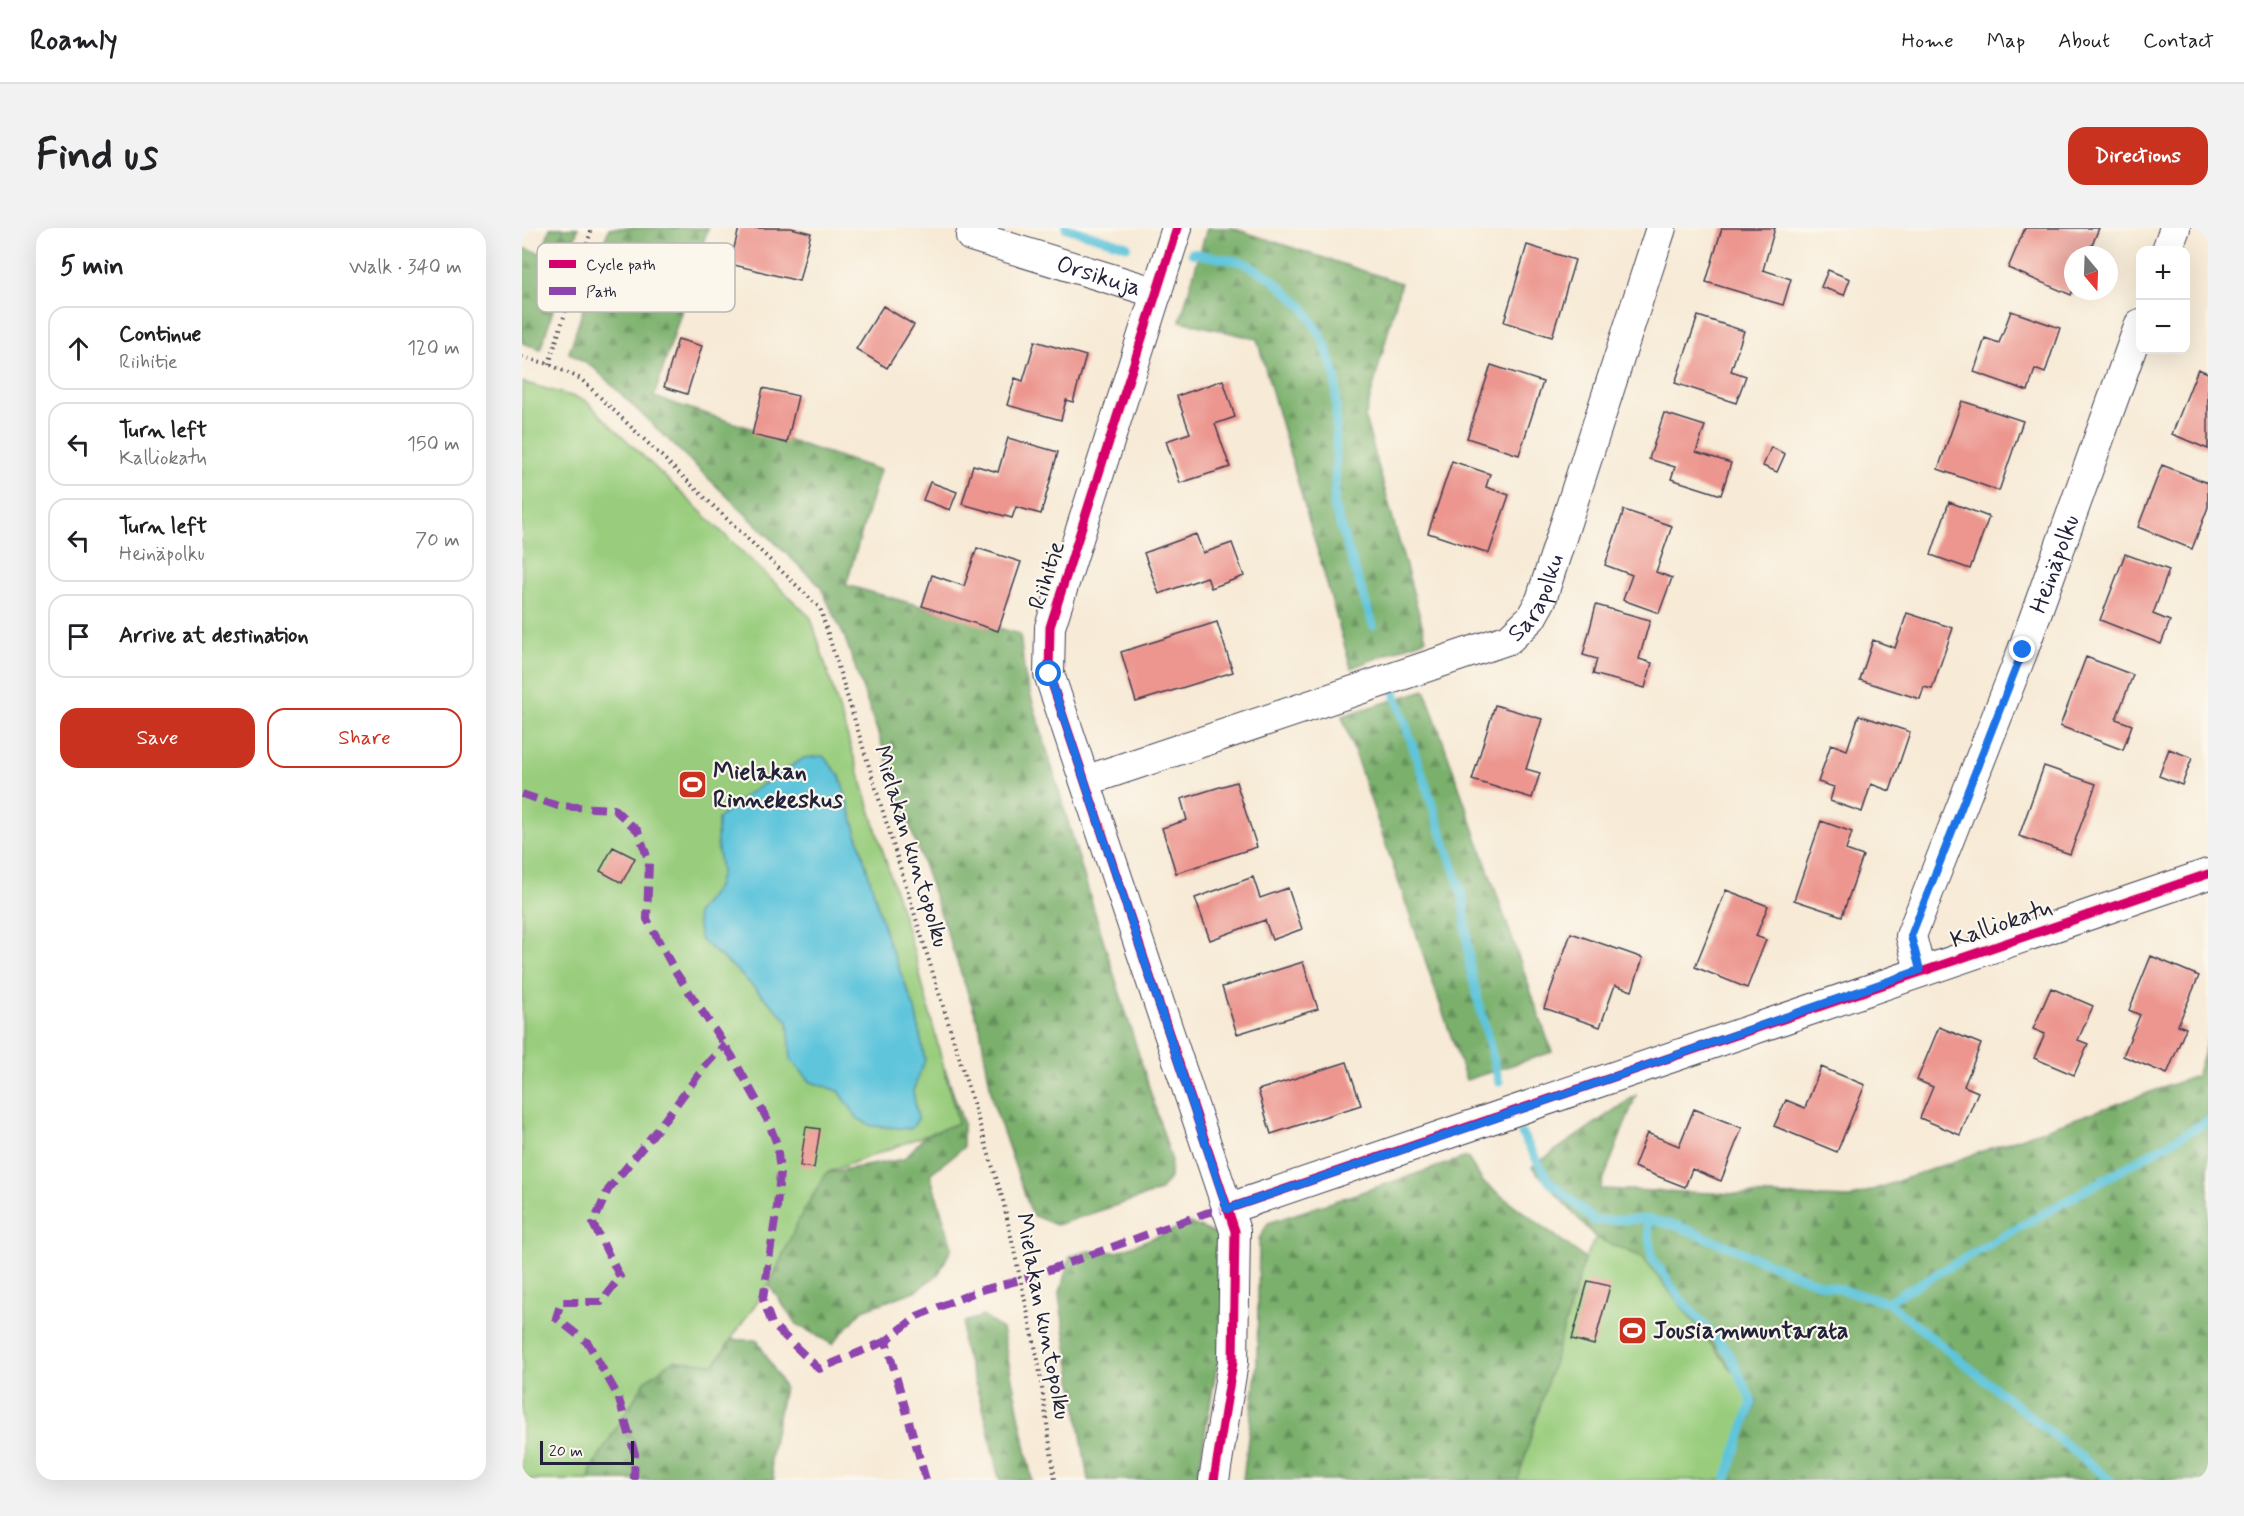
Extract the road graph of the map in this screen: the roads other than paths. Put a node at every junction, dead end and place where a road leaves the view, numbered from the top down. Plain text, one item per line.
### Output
1 (1177, 228) edge
2 (1661, 228) edge
3 (2175, 228) edge
4 (971, 236) dead end
5 (2168, 246) edge
6 (1157, 293) junction
7 (2136, 335) edge
8 (1085, 781) junction
9 (2208, 874) edge
10 (1920, 970) junction
11 (1227, 1209) junction
12 (1214, 1480) edge

1 - 6 street, Riihitie
2 - 8 street, Sarapolku
3 - 5 street
4 - 6 street, Orsikuja
6 - 8 street, Riihitie
7 - 10 street, Heinäpolku
8 - 11 street, Riihitie
9 - 10 street, Kalliokatu
10 - 11 street, Kalliokatu
11 - 12 street, Riihitie

